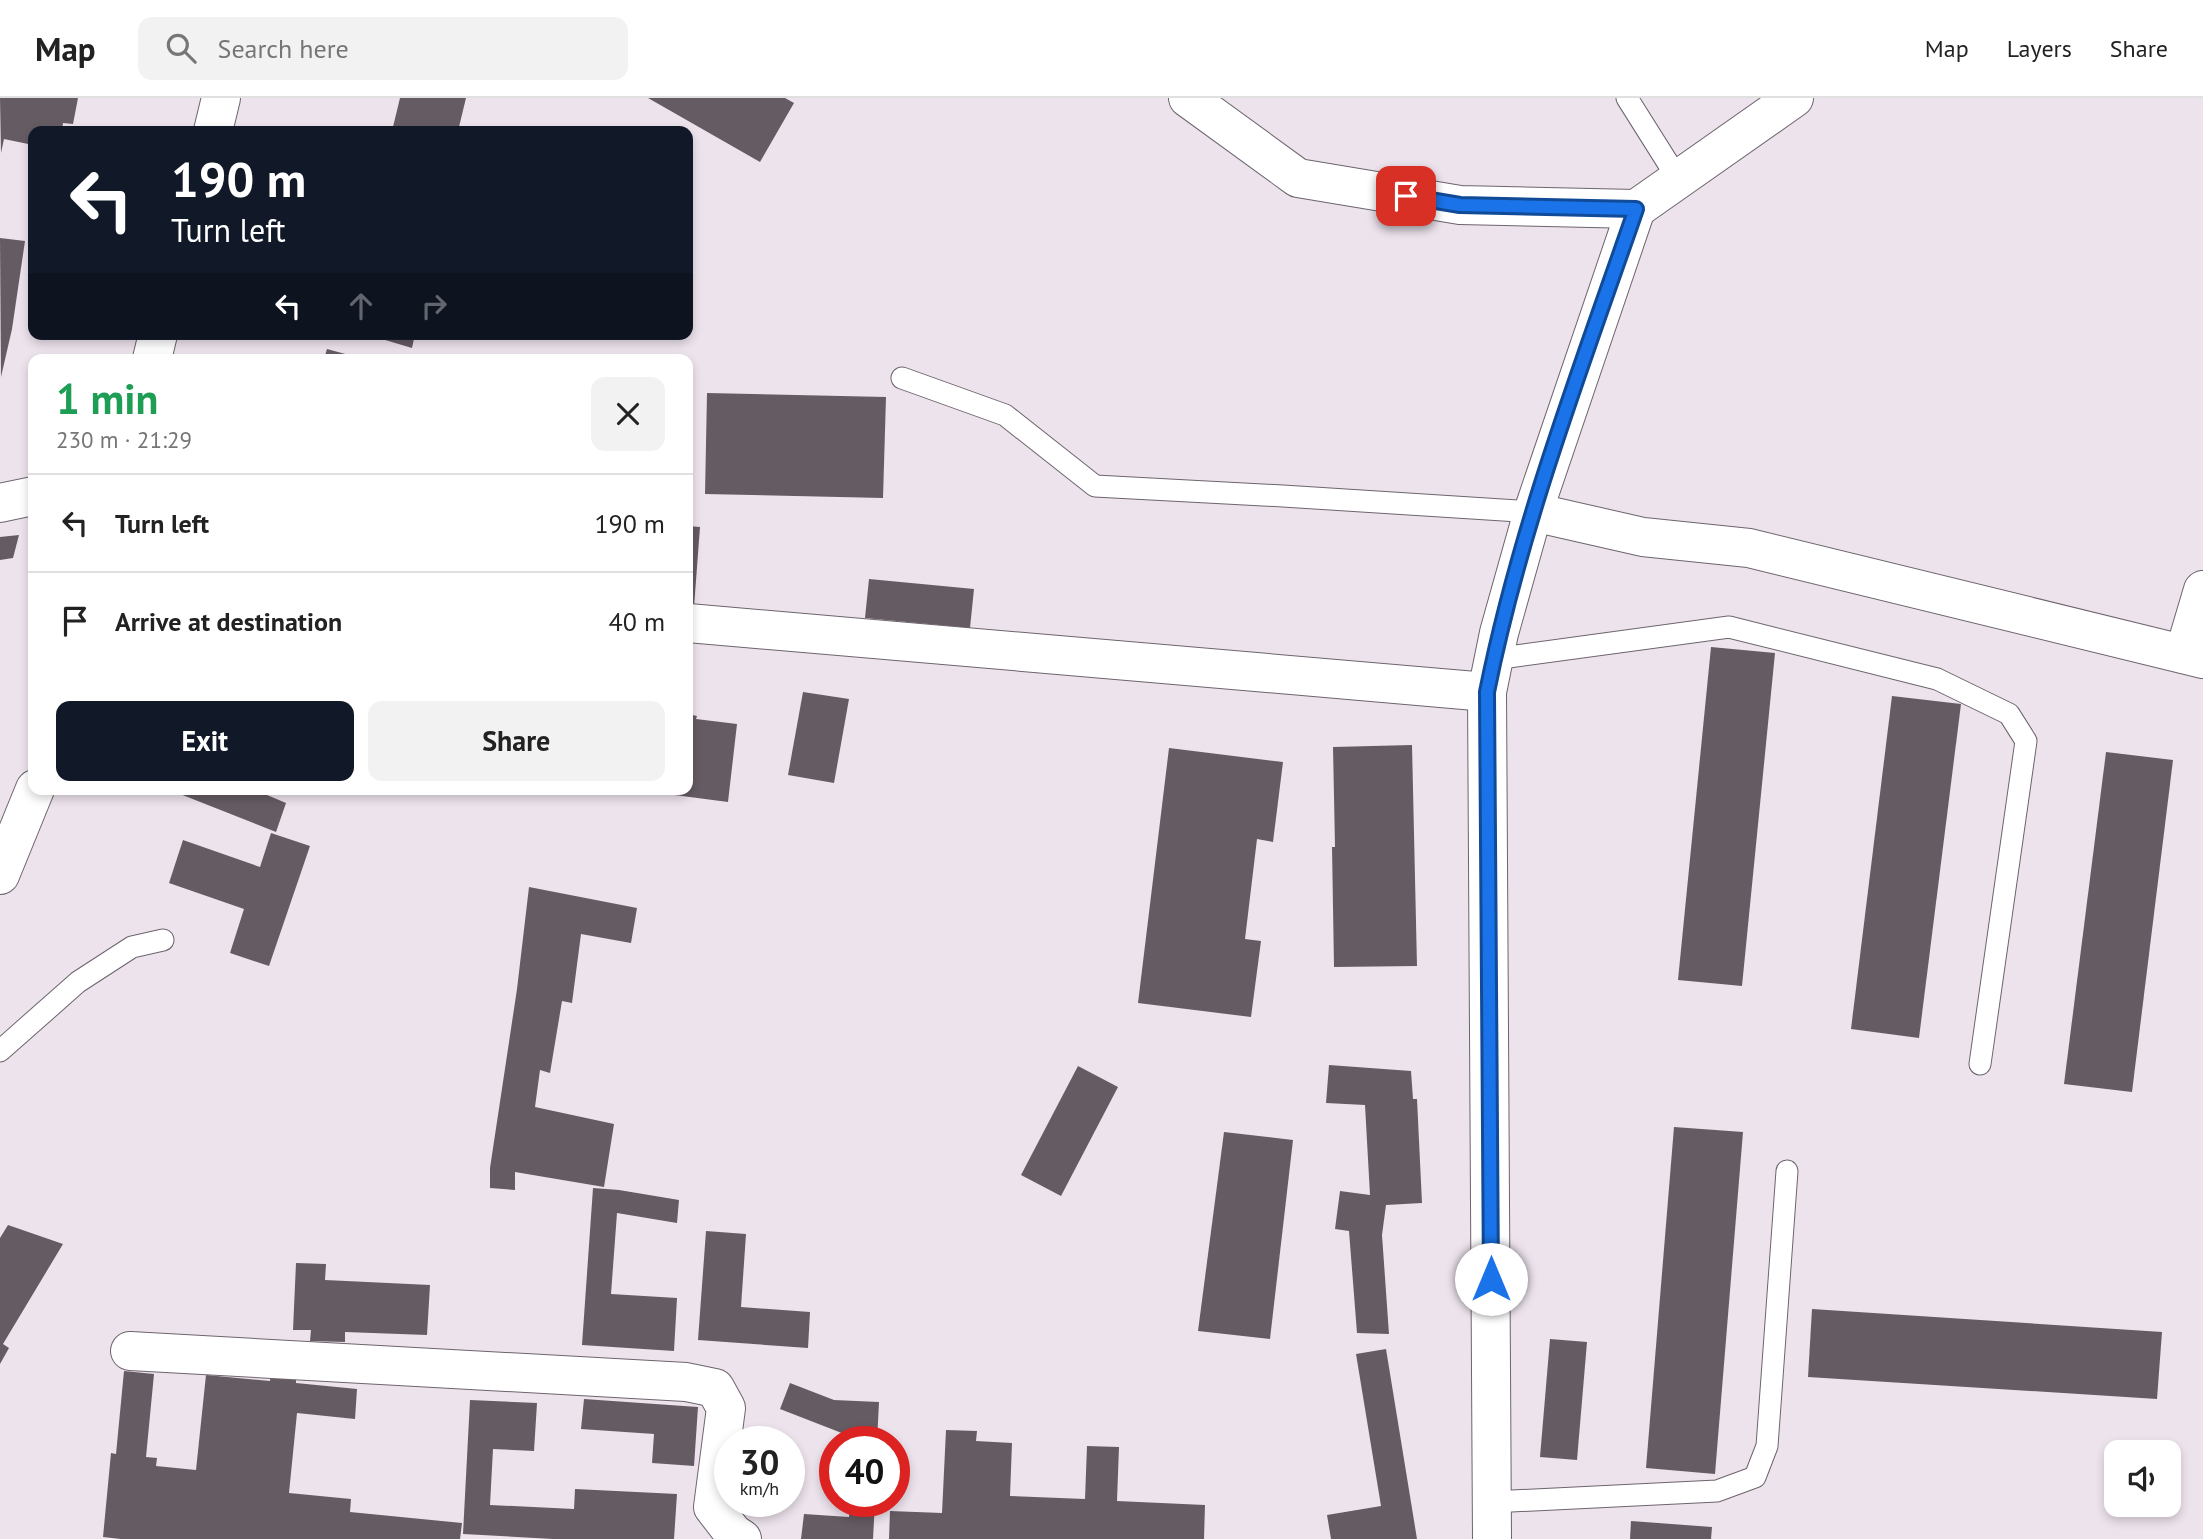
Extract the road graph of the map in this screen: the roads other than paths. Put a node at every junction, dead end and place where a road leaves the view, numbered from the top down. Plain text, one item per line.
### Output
1 (222, 98) edge
2 (1188, 98) edge
3 (1628, 98) edge
4 (1794, 98) edge
5 (214, 126) edge
6 (1678, 179) junction
7 (1636, 209) junction
8 (902, 378) dead end
9 (28, 497) edge
10 (0, 503) edge
11 (1533, 512) junction
12 (2203, 590) edge
13 (693, 624) edge
14 (2194, 657) edge
15 (1490, 675) junction
16 (33, 795) edge
17 (0, 875) edge
18 (163, 940) dead end
19 (0, 1051) edge
20 (1980, 1064) dead end
21 (1787, 1171) dead end
22 (130, 1351) dead end
23 (1492, 1520) edge
24 (742, 1539) edge

1 - 5 street
2 - 7 street
3 - 6 lane
4 - 6 street
6 - 7 street
7 - 11 street
8 - 11 lane
9 - 10 street
11 - 14 street
11 - 15 street
12 - 14 street
13 - 15 street
15 - 20 lane
15 - 23 street
16 - 17 street
18 - 19 lane
21 - 23 lane
22 - 24 street

